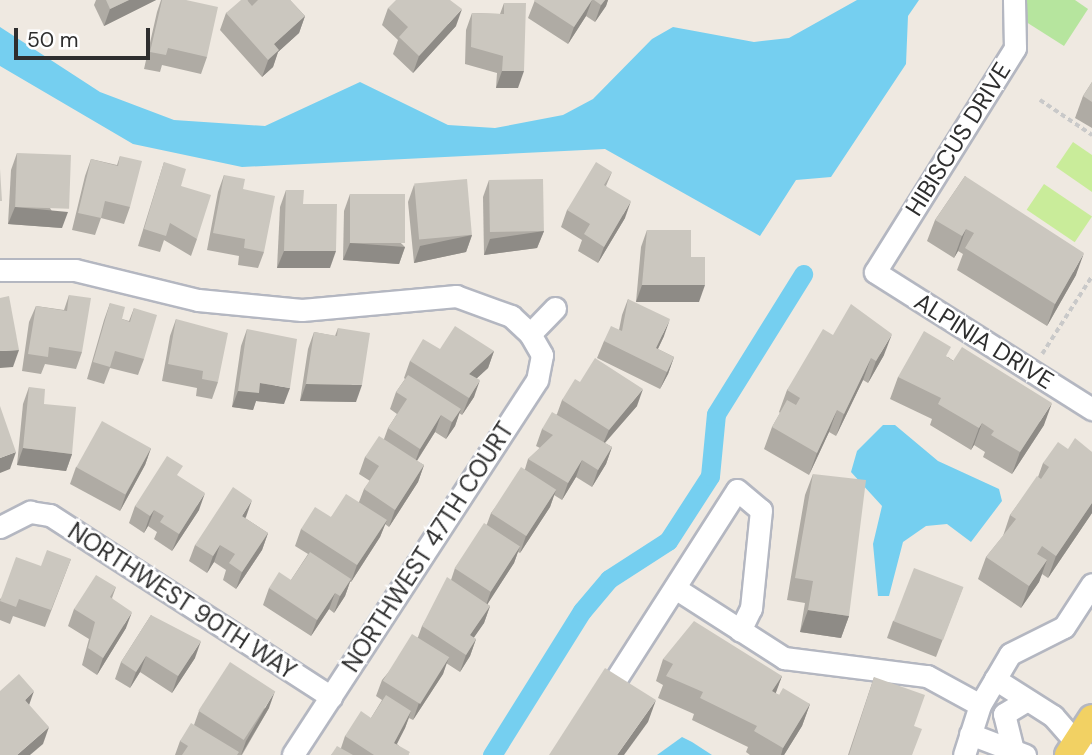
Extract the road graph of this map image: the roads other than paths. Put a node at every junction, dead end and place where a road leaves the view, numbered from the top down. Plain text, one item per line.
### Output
1 (1014, 0) edge
2 (0, 270) edge
3 (876, 272) joint
4 (555, 308) dead end
5 (530, 334) junction
6 (1092, 409) edge
7 (0, 527) edge
8 (1092, 584) edge
9 (674, 588) junction
10 (740, 631) junction
11 (616, 679) edge
12 (995, 679) junction
13 (331, 696) junction
14 (1027, 699) junction
15 (980, 705) junction
16 (1092, 718) edge
17 (970, 734) junction
18 (1018, 750) edge
19 (1077, 751) edge
20 (293, 755) edge
21 (964, 755) edge

1 - 3 street, HIBISCUS DRIVE
2 - 5 street
3 - 6 street, ALPINIA DRIVE
4 - 5 street
5 - 13 street, NORTHWEST 47TH COURT
7 - 13 street, NORTHWEST 90TH WAY
8 - 12 street
9 - 10 street
9 - 10 street
9 - 11 street
10 - 15 street
12 - 14 street
12 - 15 street
13 - 20 street, NORTHWEST 47TH COURT
14 - 18 street
14 - 19 street
15 - 17 street
16 - 19 main road
17 - 18 street
17 - 21 street

